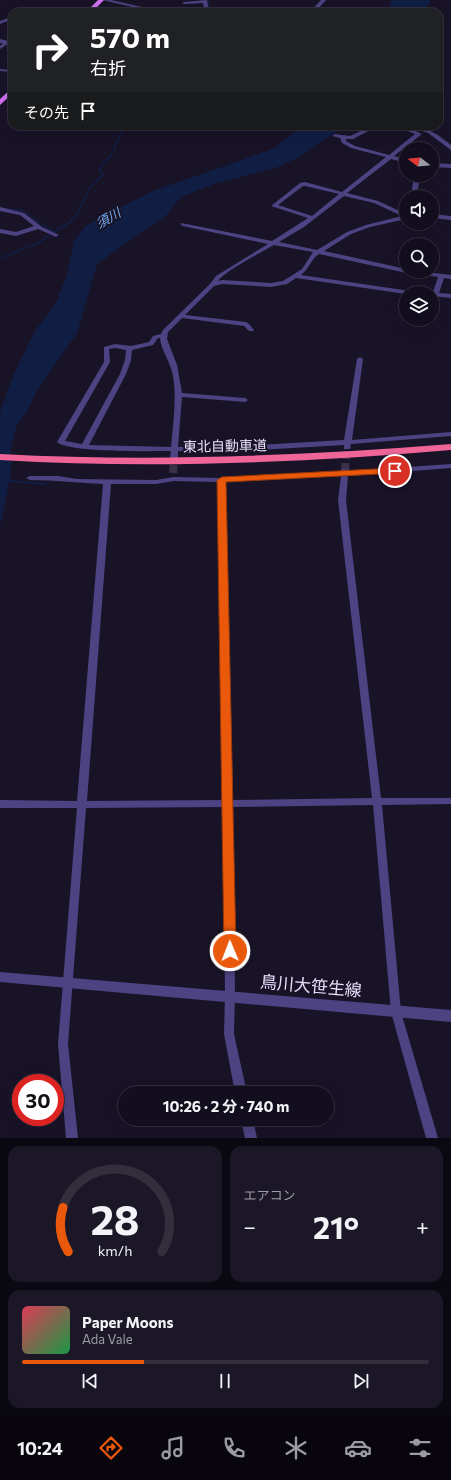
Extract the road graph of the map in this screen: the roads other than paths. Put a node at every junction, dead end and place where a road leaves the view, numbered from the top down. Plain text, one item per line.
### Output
1 (103, 0) edge
2 (205, 0) edge
3 (324, 0) edge
4 (184, 3) dead end
5 (94, 8) edge
6 (142, 8) edge
7 (316, 8) edge
8 (8, 19) dead end
9 (0, 23) edge
10 (6, 43) edge
11 (0, 48) edge
12 (8, 94) edge
13 (0, 103) edge
14 (367, 130) edge
15 (424, 130) edge
16 (424, 130) edge
17 (335, 136) dead end
18 (343, 138) junction
19 (451, 141) edge
20 (451, 148) edge
21 (391, 156) junction
22 (399, 159) edge
23 (439, 165) edge
24 (451, 166) edge
25 (344, 194) junction
26 (0, 209) edge
27 (399, 214) edge
28 (439, 217) edge
29 (313, 218) junction
30 (451, 218) edge
31 (399, 219) edge
32 (183, 224) dead end
33 (38, 227) junction
34 (0, 231) edge
35 (56, 235) dead end
36 (271, 243) junction
37 (317, 252) junction
38 (295, 276) junction
39 (442, 276) junction
40 (451, 277) edge
41 (212, 285) junction
42 (438, 286) edge
43 (384, 289) junction
44 (399, 291) edge
45 (439, 295) edge
46 (379, 296) dead end
47 (451, 296) edge
48 (181, 316) junction
49 (250, 330) dead end
50 (163, 335) junction
51 (129, 348) junction
52 (360, 359) dead end
53 (177, 395) junction
54 (244, 400) dead end
55 (451, 434) edge
56 (348, 445) junction
57 (85, 446) junction
58 (451, 447) edge
59 (174, 449) junction
60 (451, 454) edge
61 (0, 457) edge
62 (174, 457) tunnel mouth
63 (28, 462) junction
64 (0, 464) edge
65 (451, 466) edge
66 (345, 473) junction
67 (30, 478) dead end
68 (222, 480) junction
69 (107, 482) junction
70 (451, 801) edge
71 (228, 802) junction
72 (376, 802) junction
73 (0, 804) edge
74 (83, 805) junction
75 (0, 977) edge
76 (66, 983) junction
77 (230, 996) junction
78 (396, 1012) junction
79 (451, 1016) edge
80 (240, 1086) edge
81 (248, 1126) edge
82 (72, 1138) edge
83 (251, 1138) edge
84 (432, 1138) edge

1 - 5 main road
1 - 6 street
2 - 4 street
3 - 7 street
8 - 9 street
10 - 11 street
12 - 13 main road
14 - 18 street
15 - 19 street
15 - 21 street
16 - 20 street
17 - 18 street
18 - 21 street
21 - 22 street
21 - 25 street
23 - 24 street
25 - 27 street
25 - 29 street
25 - 29 street
26 - 33 street
28 - 30 street
29 - 36 street
31 - 37 street
32 - 36 street
33 - 34 street
33 - 35 street
36 - 37 street
36 - 41 street
37 - 38 street
37 - 39 street
38 - 41 street
38 - 43 street
39 - 40 street
39 - 42 street
41 - 48 street
43 - 44 street
43 - 46 street
45 - 47 street
48 - 49 street
48 - 50 street
50 - 51 street
50 - 53 street
51 - 57 street
51 - 57 street
52 - 56 street
53 - 54 street
53 - 59 street
55 - 56 street
56 - 59 street
57 - 59 street
58 - 63 highway, 東北自動車道
59 - 62 street
60 - 63 highway, 東北自動車道
61 - 63 highway, 東北自動車道
63 - 64 highway, 東北自動車道
65 - 66 street
66 - 68 street
66 - 72 street
67 - 69 street
68 - 69 street
68 - 71 street
69 - 74 street
70 - 72 street
71 - 72 street
71 - 74 street
71 - 77 street
72 - 78 street
73 - 74 street
74 - 76 street
75 - 76 street, 鳥川大笹生線
76 - 77 street, 鳥川大笹生線
76 - 82 street
77 - 78 street, 鳥川大笹生線
77 - 80 street
78 - 79 street, 鳥川大笹生線
78 - 84 street
81 - 83 street

